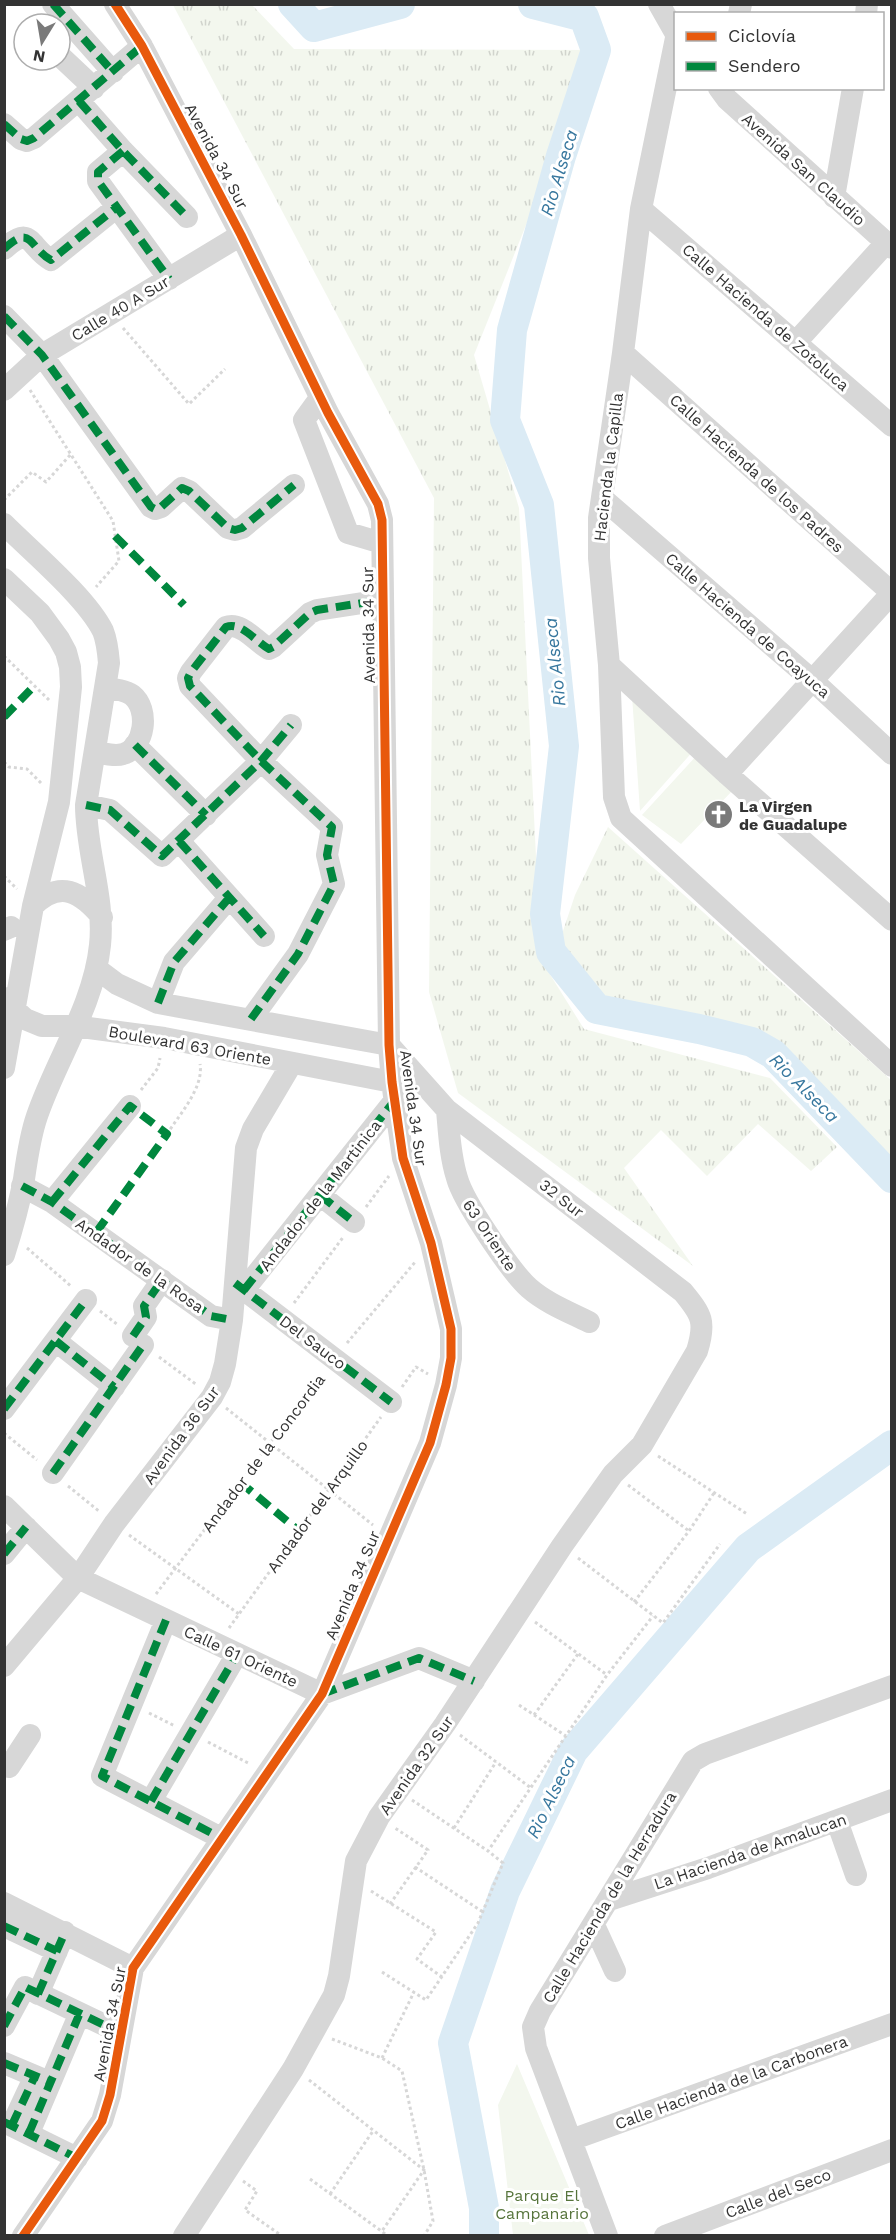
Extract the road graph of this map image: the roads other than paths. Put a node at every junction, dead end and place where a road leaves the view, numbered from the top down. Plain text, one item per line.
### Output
1 (53, 4) edge
2 (115, 4) edge
3 (658, 4) edge
4 (674, 34) edge
5 (674, 41) edge
6 (142, 46) junction
7 (71, 72) edge
8 (113, 72) junction
9 (853, 90) edge
10 (725, 92) edge
11 (87, 95) junction
12 (4, 124) edge
13 (123, 152) junction
14 (834, 196) junction
15 (117, 207) junction
16 (641, 209) junction
17 (187, 217) dead end
18 (241, 235) junction
19 (889, 246) edge
20 (4, 249) edge
21 (169, 279) junction
22 (4, 316) edge
23 (796, 342) junction
24 (623, 352) junction
25 (42, 355) junction
26 (10, 383) edge
27 (320, 398) junction
28 (891, 426) edge
29 (294, 485) dead end
30 (602, 498) junction
31 (4, 524) edge
32 (382, 543) junction
33 (4, 579) edge
34 (891, 593) edge
35 (382, 600) junction
36 (609, 665) junction
37 (812, 680) junction
38 (105, 688) junction
39 (291, 725) dead end
40 (135, 745) junction
41 (95, 752) junction
42 (891, 754) edge
43 (261, 761) junction
44 (727, 774) junction
45 (42, 785) road end
46 (58, 801) junction
47 (86, 805) junction
48 (206, 815) junction
49 (170, 849) junction
50 (229, 898) junction
51 (33, 906) junction
52 (102, 917) junction
53 (891, 920) edge
54 (264, 936) dead end
55 (97, 969) junction
56 (4, 989) edge
57 (158, 1003) junction
58 (14, 1010) junction
59 (251, 1020) junction
60 (74, 1026) junction
61 (389, 1045) junction
62 (292, 1063) junction
63 (891, 1066) edge
64 (4, 1068) edge
65 (418, 1078) junction
66 (394, 1091) junction
67 (130, 1106) road end
68 (447, 1110) junction
69 (22, 1186) junction
70 (320, 1195) junction
71 (52, 1202) junction
72 (354, 1222) dead end
73 (4, 1255) edge
74 (162, 1280) junction
75 (239, 1286) junction
76 (86, 1300) dead end
77 (232, 1320) junction
78 (703, 1320) joint
79 (589, 1322) dead end
80 (56, 1341) junction
81 (114, 1387) junction
82 (391, 1402) road end
83 (4, 1409) edge
84 (53, 1473) dead end
85 (4, 1506) edge
86 (26, 1527) junction
87 (4, 1554) edge
88 (78, 1578) junction
89 (166, 1620) junction
90 (227, 1649) junction
91 (4, 1666) edge
92 (474, 1681) junction
93 (891, 1686) edge
94 (322, 1694) junction
95 (30, 1735) dead end
96 (4, 1765) edge
97 (891, 1800) edge
98 (151, 1801) junction
99 (837, 1821) junction
100 (221, 1838) junction
101 (856, 1875) dead end
102 (609, 1900) junction
103 (4, 1903) edge
104 (594, 1925) junction
105 (4, 1926) edge
106 (61, 1942) junction
107 (133, 1968) junction
108 (615, 1971) dead end
109 (31, 1991) junction
110 (79, 2015) junction
111 (7, 2017) edge
112 (891, 2024) edge
113 (121, 2033) junction
114 (4, 2063) edge
115 (42, 2079) junction
116 (15, 2127) edge
117 (571, 2140) junction
118 (891, 2150) edge
119 (77, 2158) junction
120 (4, 2230) edge
121 (17, 2235) edge
122 (23, 2235) edge
123 (184, 2235) edge
124 (607, 2235) edge
125 (665, 2235) edge

1 - 8 street
2 - 6 street, Avenida 34 Sur
3 - 4 street
5 - 16 street, Hacienda la Capilla
6 - 8 street
6 - 18 street, Avenida 34 Sur
7 - 11 street
8 - 11 street
9 - 14 street
10 - 14 street, Avenida San Claudio
11 - 12 street
11 - 13 street
13 - 15 street
13 - 17 street
14 - 19 street, Avenida San Claudio
15 - 20 street
15 - 21 street
16 - 23 street, Calle Hacienda de Zotoluca
16 - 24 street, Hacienda la Capilla
18 - 21 street, Calle 40 A Sur
18 - 27 street, Avenida 34 Sur
19 - 23 street
21 - 25 street, Calle 40 A Sur
22 - 25 street
23 - 28 street, Calle Hacienda de Zotoluca
24 - 30 street, Hacienda la Capilla
24 - 34 street, Calle Hacienda de los Padres
25 - 26 street, Calle 40 A Sur
25 - 29 street
27 - 32 street, Avenida 34 Sur
27 - 32 street
30 - 36 street, Hacienda la Capilla
30 - 37 street, Calle Hacienda de Coayuca
31 - 38 street
32 - 35 street, Avenida 34 Sur
33 - 46 street
34 - 37 street
35 - 43 street
35 - 61 street, Avenida 34 Sur
36 - 44 street
36 - 63 street, Hacienda la Capilla
37 - 42 street, Calle Hacienda de Coayuca
37 - 44 street
38 - 40 street
38 - 41 street
39 - 43 street
40 - 41 street
40 - 48 street
41 - 47 street
43 - 48 street
43 - 59 street
44 - 53 street
45 - 46 street
46 - 51 street
47 - 49 street
47 - 52 street
48 - 49 street
49 - 50 street
50 - 54 street
50 - 57 street
51 - 52 street
51 - 58 street
52 - 55 street
55 - 57 street
55 - 60 street
56 - 58 street
57 - 59 street
58 - 60 street, Boulevard 63 Oriente
58 - 64 street
59 - 61 street
60 - 62 street, Boulevard 63 Oriente
60 - 69 street
61 - 65 street, 32 Sur
61 - 66 street, Avenida 34 Sur
62 - 66 street, Boulevard 63 Oriente
62 - 75 street, Avenida 36 Sur
65 - 66 street
65 - 68 street, 32 Sur
66 - 70 street, Andador de la Martinica
66 - 94 street, Avenida 34 Sur
67 - 71 street
68 - 78 street, 32 Sur
68 - 79 street, 63 Oriente
69 - 71 street, Andador de la Rosa
69 - 73 street
70 - 72 street
70 - 75 street, Andador de la Martinica
71 - 74 street, Andador de la Rosa
74 - 77 street, Andador de la Rosa
74 - 81 street
75 - 77 street, Avenida 36 Sur
75 - 82 street, Del Sauco
76 - 80 street
77 - 88 street, Avenida 36 Sur
78 - 92 street, Avenida 32 Sur
80 - 81 street
80 - 83 street
81 - 84 street
85 - 86 street, Calle 61 Oriente
86 - 87 street
86 - 88 street, Calle 61 Oriente
88 - 89 street, Calle 61 Oriente
88 - 91 street, Avenida 36 Sur
89 - 90 street, Calle 61 Oriente
89 - 98 street
90 - 94 street, Calle 61 Oriente
90 - 98 street
92 - 94 street
92 - 123 street, Avenida 32 Sur
93 - 102 street, Calle Hacienda de la Herradura
94 - 100 street, Avenida 34 Sur
95 - 96 street
97 - 99 street, La Hacienda de Amalucan
98 - 100 street
99 - 101 street
99 - 102 street, La Hacienda de Amalucan
100 - 107 street, Avenida 34 Sur
102 - 104 street, Calle Hacienda de la Herradura
103 - 106 street
104 - 108 street
104 - 117 street, Calle Hacienda de la Herradura
105 - 106 street
106 - 107 street
106 - 109 street
107 - 113 street, Avenida 34 Sur
109 - 110 street
109 - 111 street
110 - 113 street
110 - 115 street
112 - 117 street, Calle Hacienda de la Carbonera
113 - 119 street, Avenida 34 Sur
114 - 115 street
115 - 116 street
116 - 119 street
117 - 124 street, Calle Hacienda de la Herradura
118 - 125 street, Calle del Seco
119 - 122 street, Avenida 34 Sur
120 - 121 street

